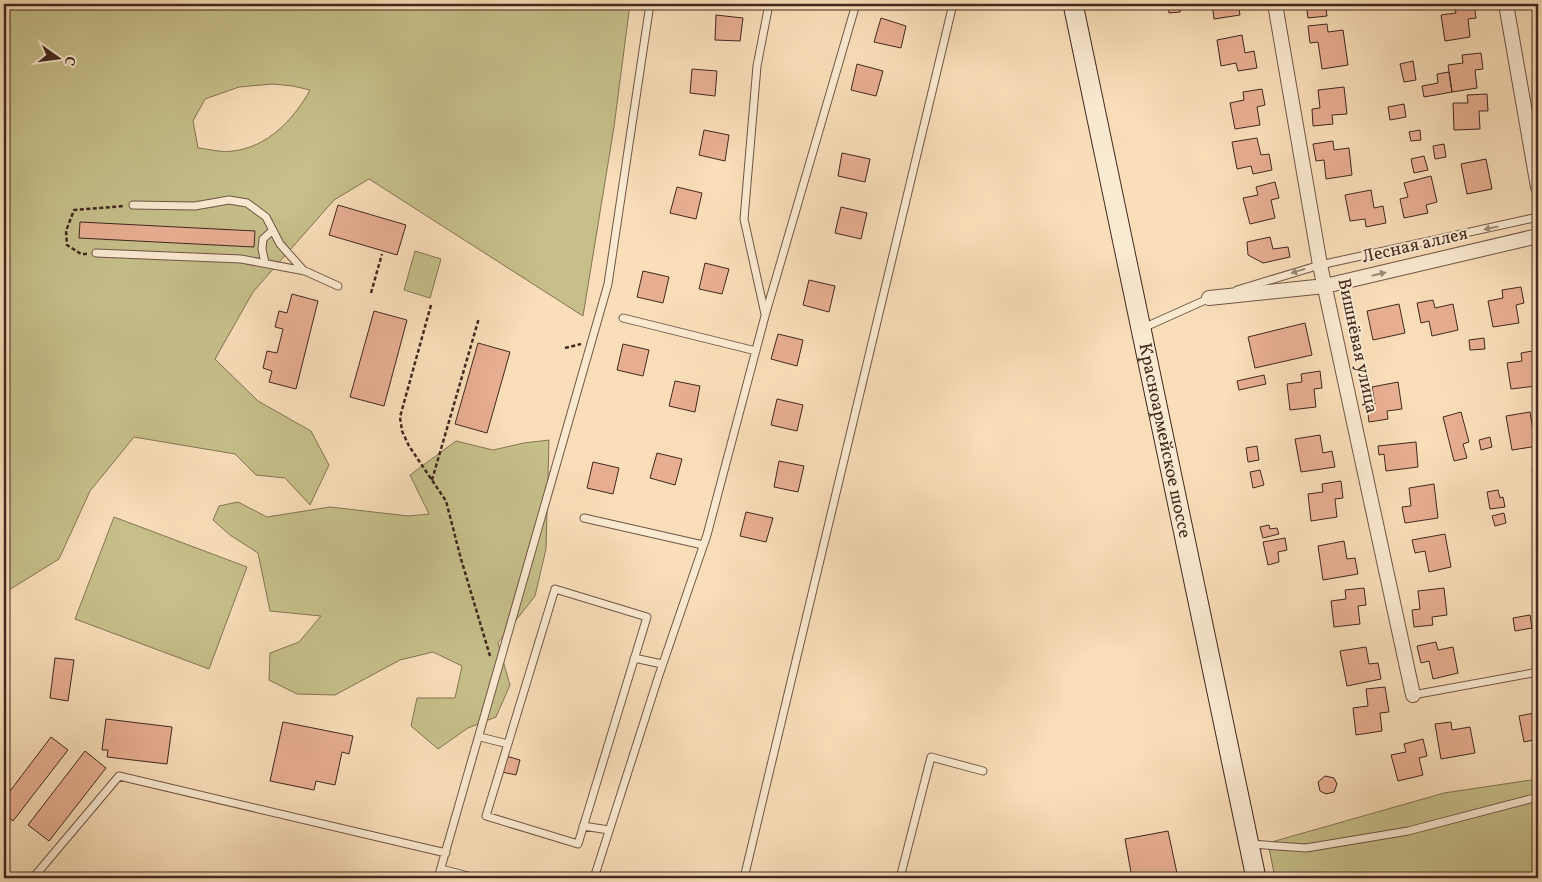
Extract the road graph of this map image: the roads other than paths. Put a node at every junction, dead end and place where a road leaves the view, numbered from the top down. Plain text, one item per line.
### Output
1 (650, 4) edge
2 (769, 4) edge
3 (856, 4) edge
4 (953, 4) edge
5 (1073, 4) edge
6 (1275, 4) edge
7 (1506, 4) edge
8 (1538, 187) edge
9 (133, 205) road end
10 (1538, 217) edge
11 (273, 230) junction
12 (1538, 236) edge
13 (96, 253) road end
14 (265, 263) junction
15 (1320, 265) junction
16 (305, 271) junction
17 (338, 286) dead end
18 (1325, 286) junction
19 (1209, 298) junction
20 (765, 316) junction
21 (623, 318) dead end
22 (1142, 329) junction
23 (756, 351) junction
24 (584, 518) dead end
25 (703, 546) junction
26 (634, 658) junction
27 (662, 664) junction
28 (1538, 672) edge
29 (1413, 695) joint
30 (480, 737) junction
31 (508, 744) junction
32 (983, 771) dead end
33 (1538, 796) edge
34 (583, 826) junction
35 (609, 830) junction
36 (1249, 844) junction
37 (446, 853) junction
38 (441, 869) junction
39 (33, 878) edge
40 (438, 878) edge
41 (476, 878) edge
42 (594, 878) edge
43 (744, 878) edge
44 (900, 878) edge
45 (1256, 878) edge

1 - 30 lane
2 - 20 lane
3 - 20 lane
4 - 43 lane
5 - 22 main road, Красноармейское шоссе
6 - 15 street, Вишнёвая улица
7 - 8 street
9 - 11 lane
10 -> 15 lane
11 - 14 lane
11 - 16 lane
18 -> 12 street, Лесная аллея
13 - 14 lane
14 - 16 lane
15 - 18 street, Вишнёвая улица
15 -> 19 lane
16 - 17 lane
18 - 19 street, Лесная аллея
18 - 29 street, Вишнёвая улица
19 - 22 lane
20 - 23 lane
21 - 23 lane
22 - 36 main road, Красноармейское шоссе
23 - 25 lane
24 - 25 lane
25 - 27 lane
26 - 27 lane
26 - 31 lane
26 - 34 lane
27 - 35 lane
28 - 29 lane
30 - 31 lane
30 - 37 lane
31 - 34 lane
32 - 44 lane
33 - 36 lane
34 - 35 lane
35 - 42 lane
36 - 45 main road, Красноармейское шоссе
37 - 38 lane
37 - 39 lane
38 - 40 lane
38 - 41 lane

